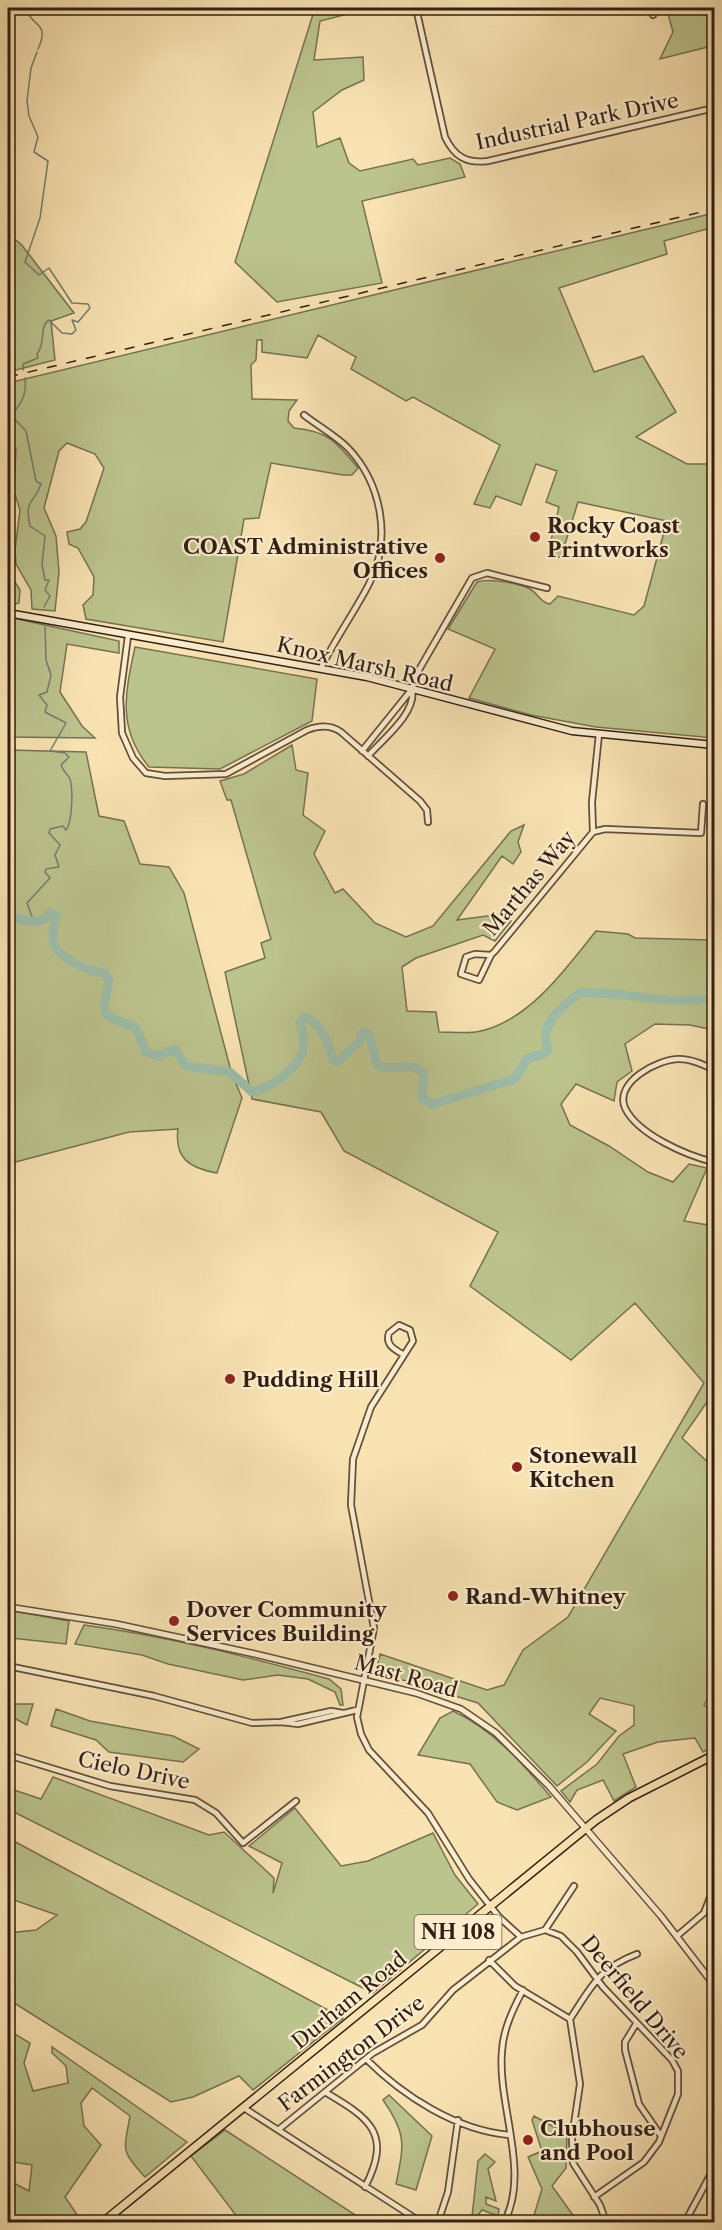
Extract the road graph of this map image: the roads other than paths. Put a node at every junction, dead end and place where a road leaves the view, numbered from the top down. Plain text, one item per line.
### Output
1 (416, 8) edge
2 (650, 8) edge
3 (652, 15) dead end
4 (714, 108) edge
5 (304, 415) dead end
6 (547, 588) dead end
7 (8, 613) edge
8 (128, 636) junction
9 (321, 668) junction
10 (412, 689) junction
11 (598, 734) junction
12 (714, 745) edge
13 (362, 751) junction
14 (369, 756) junction
15 (703, 804) dead end
16 (428, 822) dead end
17 (593, 832) junction
18 (491, 955) junction
19 (714, 1070) edge
20 (714, 1162) edge
21 (404, 1355) junction
22 (8, 1607) edge
23 (8, 1666) edge
24 (364, 1681) junction
25 (357, 1710) junction
26 (8, 1755) edge
27 (714, 1755) edge
28 (296, 1801) dead end
29 (585, 1828) junction
30 (574, 1886) dead end
31 (714, 1887) edge
32 (490, 1906) junction
33 (707, 1907) junction
34 (714, 1907) edge
35 (545, 1930) junction
36 (677, 1936) junction
37 (521, 1937) junction
38 (637, 1954) dead end
39 (489, 1960) junction
40 (597, 1979) junction
41 (714, 1985) edge
42 (523, 1990) junction
43 (570, 2019) junction
44 (636, 2024) junction
45 (366, 2059) junction
46 (325, 2092) junction
47 (244, 2108) junction
48 (458, 2120) junction
49 (278, 2130) junction
50 (509, 2135) junction
51 (661, 2136) junction
52 (714, 2168) edge
53 (365, 2187) junction
54 (594, 2198) junction
55 (103, 2223) edge
56 (420, 2223) edge
57 (438, 2223) edge
58 (504, 2223) edge
59 (606, 2223) edge
60 (685, 2223) edge

1 - 4 street, Industrial Park Drive
2 - 3 street
5 - 9 street
6 - 10 street
7 - 8 main road, Knox Marsh Road
8 - 9 main road, Knox Marsh Road
8 - 13 street
9 - 10 main road, Knox Marsh Road
10 - 11 main road, Knox Marsh Road
10 - 13 street
10 - 14 street
11 - 12 main road, Knox Marsh Road
11 - 17 street
13 - 14 street
14 - 16 street
15 - 17 street
17 - 18 street, Marthas Way
18 - 18 street, Marthas Way
19 - 20 street
21 - 21 street
21 - 24 street
22 - 24 street, Mast Road
23 - 25 street
24 - 25 street
24 - 29 street, Mast Road
25 - 32 street
26 - 28 street, Cielo Drive
27 - 29 main road, Durham Road / NH 108
29 - 32 main road, Durham Road / NH 108
29 - 36 street, Mast Road
30 - 35 street
31 - 33 street
32 - 37 street
32 - 47 main road, Durham Road / NH 108
33 - 34 street
33 - 36 street
35 - 37 street
35 - 40 street, Deerfield Drive
36 - 41 street, Mast Road
37 - 39 street, Farmington Drive
38 - 40 street
39 - 42 street
39 - 45 street, Farmington Drive
40 - 43 street
40 - 44 street, Deerfield Drive
42 - 43 street
42 - 50 street
43 - 54 street
44 - 51 street
44 - 51 street, Deerfield Drive
45 - 46 street, Farmington Drive
45 - 48 street
46 - 49 street, Farmington Drive
46 - 53 street
47 - 49 street
47 - 55 main road, Durham Road / NH 108
48 - 50 street
48 - 57 street
49 - 53 street
50 - 58 street
51 - 54 street, Deerfield Drive
52 - 60 street
53 - 56 street
54 - 59 street

